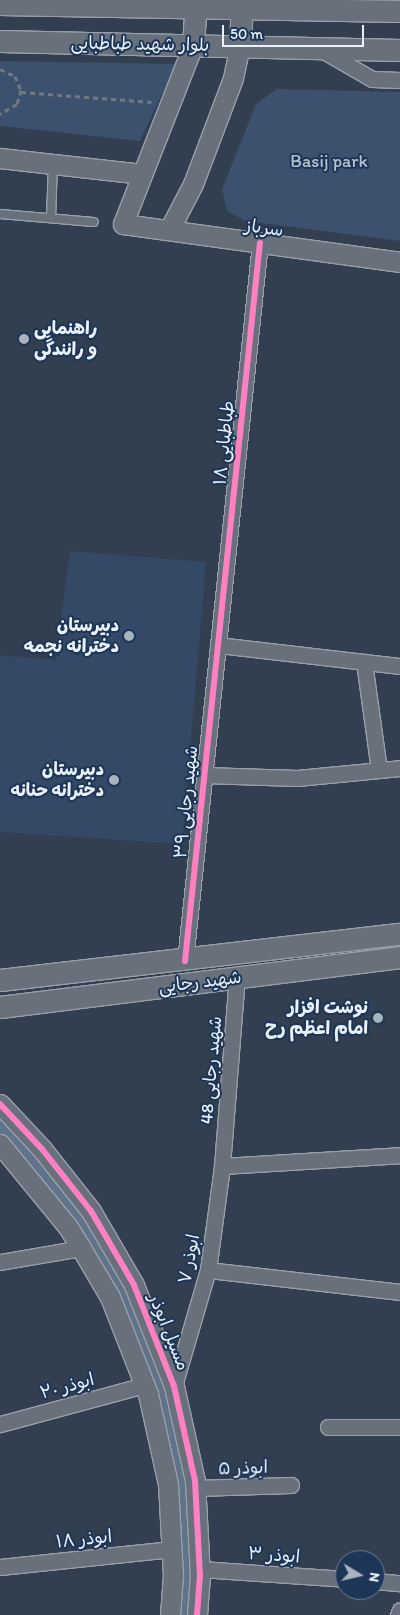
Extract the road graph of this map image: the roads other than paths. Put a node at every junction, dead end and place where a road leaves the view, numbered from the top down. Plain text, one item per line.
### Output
1 (0, 4) edge
2 (196, 4) edge
3 (242, 4) edge
4 (400, 11) edge
5 (0, 41) edge
6 (193, 45) junction
7 (240, 46) junction
8 (317, 48) junction
9 (400, 50) edge
10 (400, 80) edge
11 (0, 158) edge
12 (53, 164) junction
13 (142, 174) junction
14 (0, 214) edge
15 (51, 218) junction
16 (94, 222) dead end
17 (169, 230) junction
18 (260, 243) junction
19 (400, 262) edge
20 (218, 645) junction
21 (364, 662) junction
22 (400, 666) edge
23 (400, 768) edge
24 (379, 770) junction
25 (204, 774) junction
26 (400, 934) edge
27 (400, 956) edge
28 (184, 961) junction
29 (237, 977) junction
30 (0, 980) edge
31 (0, 1007) edge
32 (0, 1104) edge
33 (0, 1144) edge
34 (400, 1155) edge
35 (7, 1160) edge
36 (222, 1166) junction
37 (81, 1248) junction
38 (0, 1262) edge
39 (208, 1270) junction
40 (400, 1292) edge
41 (145, 1385) junction
42 (174, 1386) junction
43 (0, 1424) edge
44 (328, 1427) dead end
45 (400, 1427) edge
46 (291, 1486) dead end
47 (196, 1488) junction
48 (172, 1548) junction
49 (0, 1567) edge
50 (200, 1569) junction
51 (335, 1578) edge
52 (385, 1582) edge
53 (400, 1583) edge
54 (400, 1611) edge
55 (170, 1615) edge
56 (198, 1615) edge
57 (398, 1615) edge

1 - 2 main road, بلوار شهید طباطبایی
2 - 3 main road, بلوار شهید طباطبایی
2 - 6 main road
3 - 4 main road, بلوار شهید طباطبایی
3 - 7 main road
5 - 6 main road, بلوار شهید طباطبایی
6 - 7 main road, بلوار شهید طباطبایی
6 - 13 street
7 - 8 main road, بلوار شهید طباطبایی
7 - 17 street
8 - 9 main road, بلوار شهید طباطبایی
8 - 10 street
11 - 12 street
12 - 13 street
12 - 15 lane
13 - 17 street, سرباز
14 - 15 lane
15 - 16 lane
17 - 18 street, سرباز
18 - 19 street, سرباز
18 - 20 street, طباطبایی ۱۸
20 - 21 street
20 - 25 street, شهید رجایی ۳۹
21 - 22 street
21 - 24 street
23 - 24 street
24 - 25 street
25 - 28 street, شهید رجایی ۳۹
26 - 28 main road, شهید رجایی
27 - 29 main road, شهید رجایی
28 - 30 main road, شهید رجایی
29 - 31 main road, شهید رجایی
29 - 36 street, شهید رجایی 48
32 - 42 street, مسیل ابوذر
33 - 35 street
34 - 36 street
35 - 37 street
36 - 39 street, ابوذر ۷
37 - 38 street
37 - 41 street
39 - 40 street
39 - 42 street, ابوذر ۷
41 - 43 street, ابوذر ۲۰
41 - 48 street
42 - 47 street, مسیل ابوذر
44 - 45 street
46 - 47 street, ابوذر ۵
47 - 50 street, مسیل ابوذر
48 - 49 street, ابوذر ۱۸
48 - 55 street
50 - 51 street, ابوذر ۳
50 - 56 street, مسیل ابوذر
52 - 53 street
54 - 57 street

